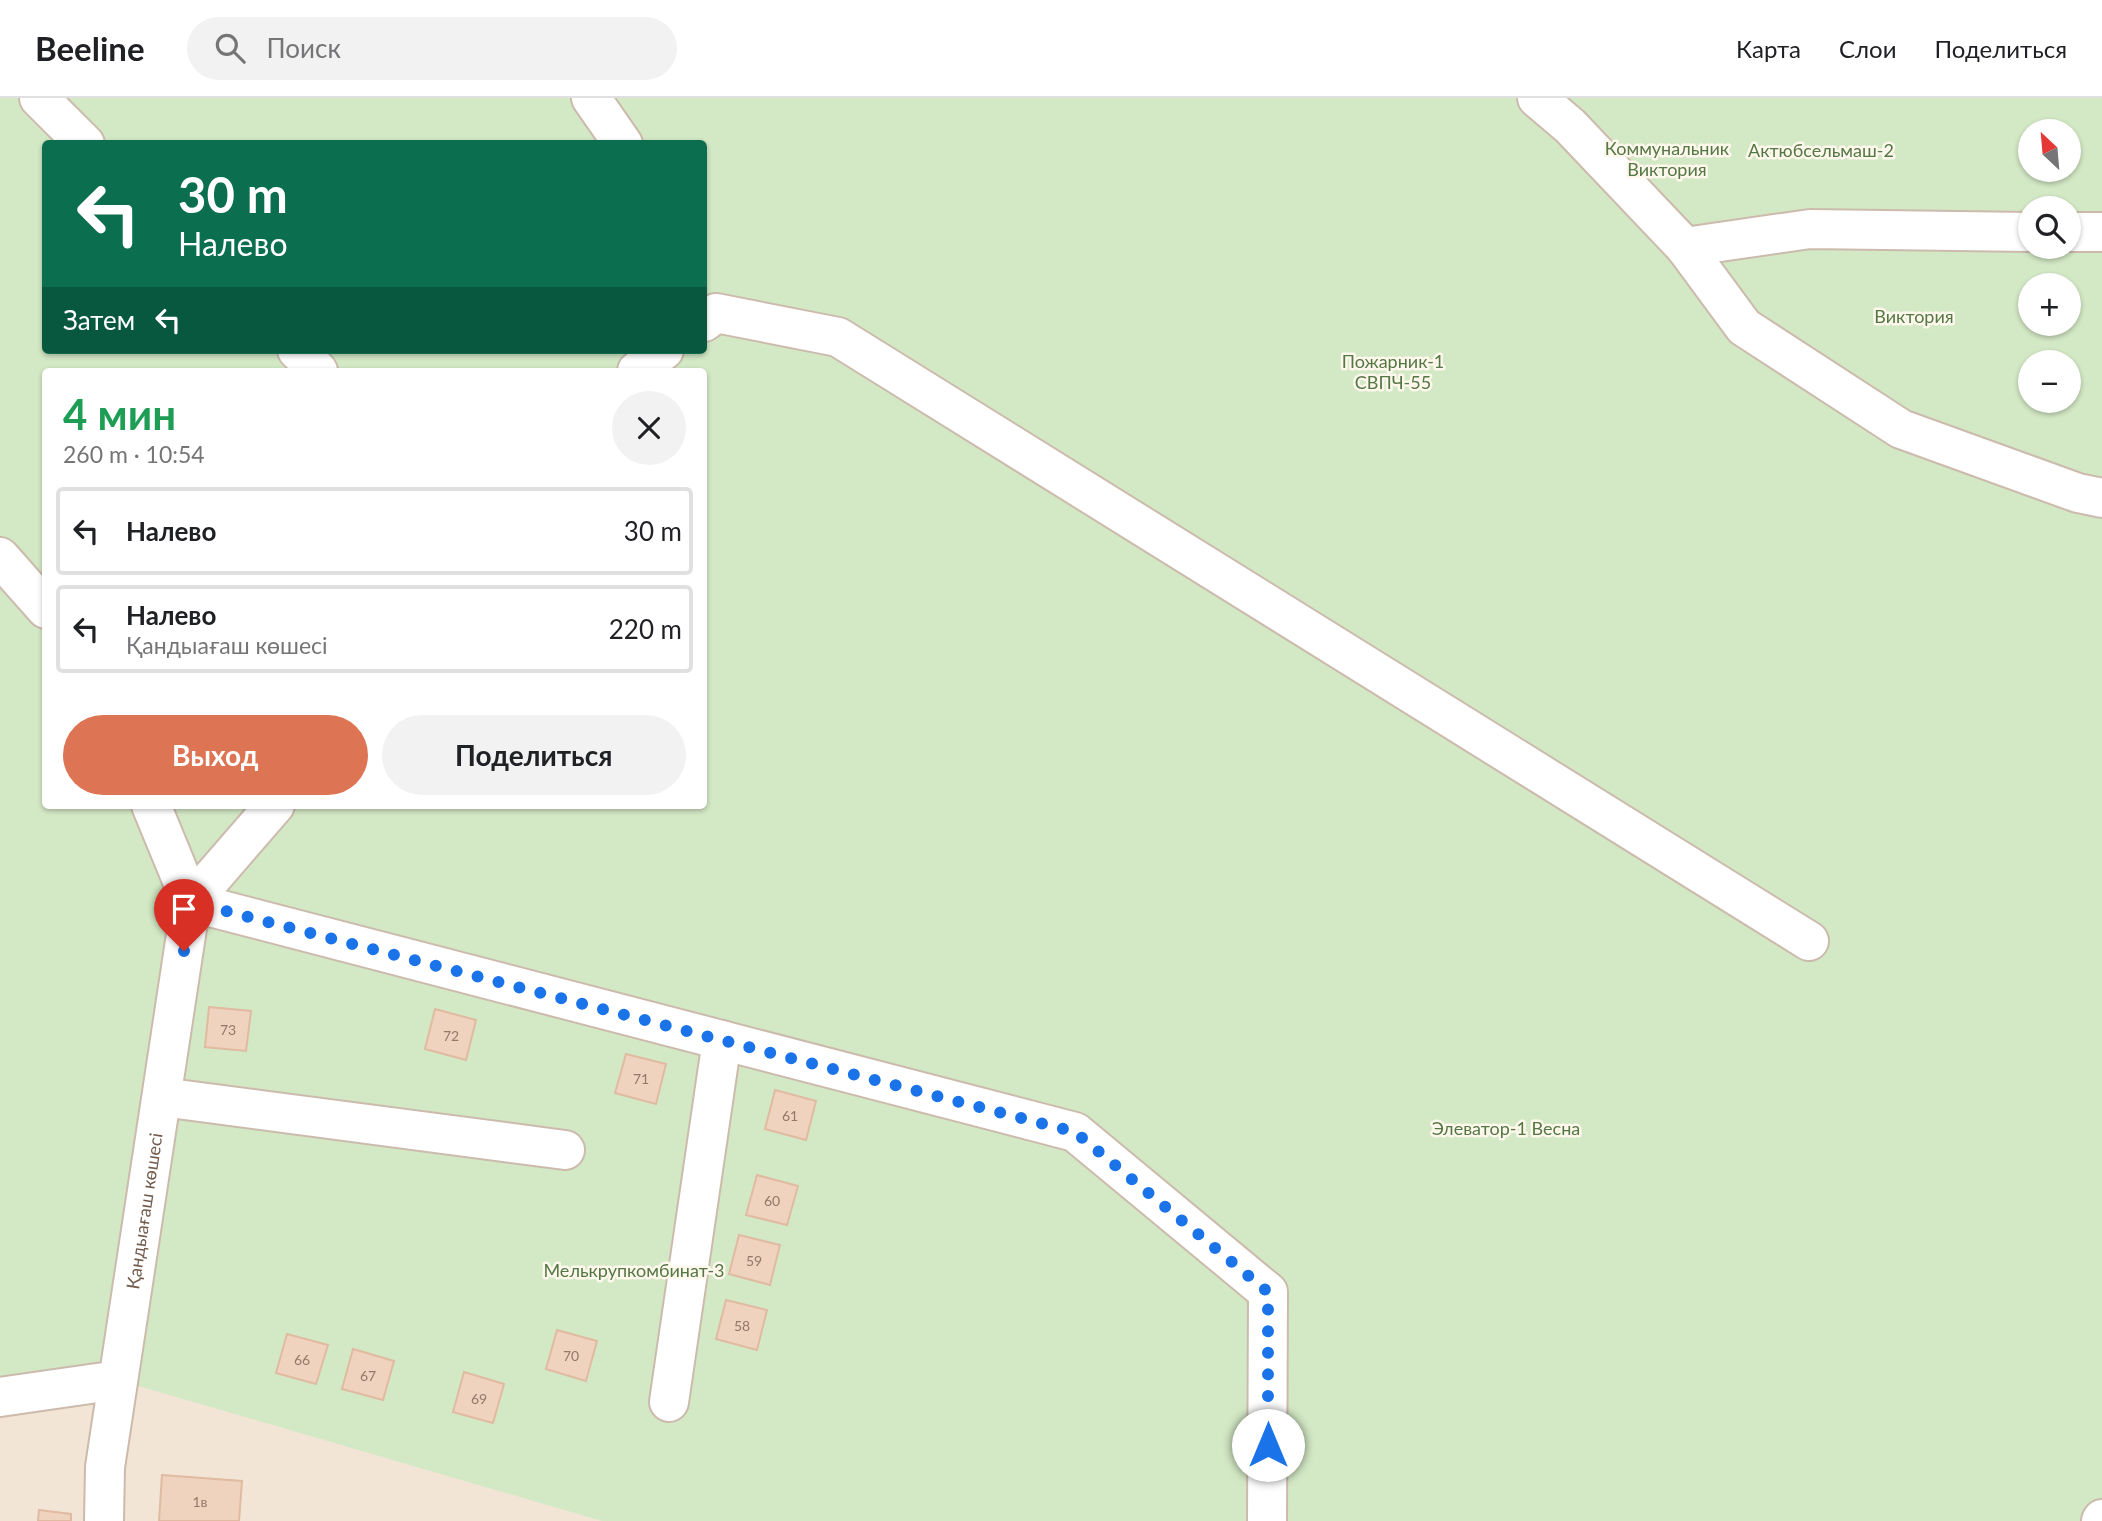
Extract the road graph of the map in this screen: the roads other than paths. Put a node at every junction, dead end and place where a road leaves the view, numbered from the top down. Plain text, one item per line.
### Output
1 (39, 98) edge
2 (591, 98) edge
3 (1537, 98) edge
4 (81, 140) edge
5 (620, 140) edge
6 (2018, 232) edge
7 (2081, 232) edge
8 (2102, 232) edge
9 (1685, 247) junction
10 (707, 320) edge
11 (301, 354) edge
12 (315, 368) edge
13 (2102, 498) edge
14 (0, 557) edge
15 (42, 604) edge
16 (153, 809) edge
17 (272, 809) edge
18 (191, 902) junction
19 (1809, 941) dead end
20 (722, 1040) junction
21 (162, 1097) junction
22 (565, 1150) dead end
23 (118, 1380) junction
24 (0, 1397) edge
25 (669, 1402) dead end
26 (104, 1521) edge
27 (1267, 1521) edge

1 - 4 street
2 - 5 street
3 - 9 street
6 - 9 street
7 - 8 street
9 - 13 street
10 - 19 street
11 - 12 street
14 - 15 street
16 - 18 street
17 - 18 street
18 - 20 street
18 - 21 street, Қандыағаш көшесі
20 - 25 street
20 - 27 street
21 - 22 street
21 - 23 street, Қандыағаш көшесі
23 - 24 street
23 - 26 street, Қандыағаш көшесі

